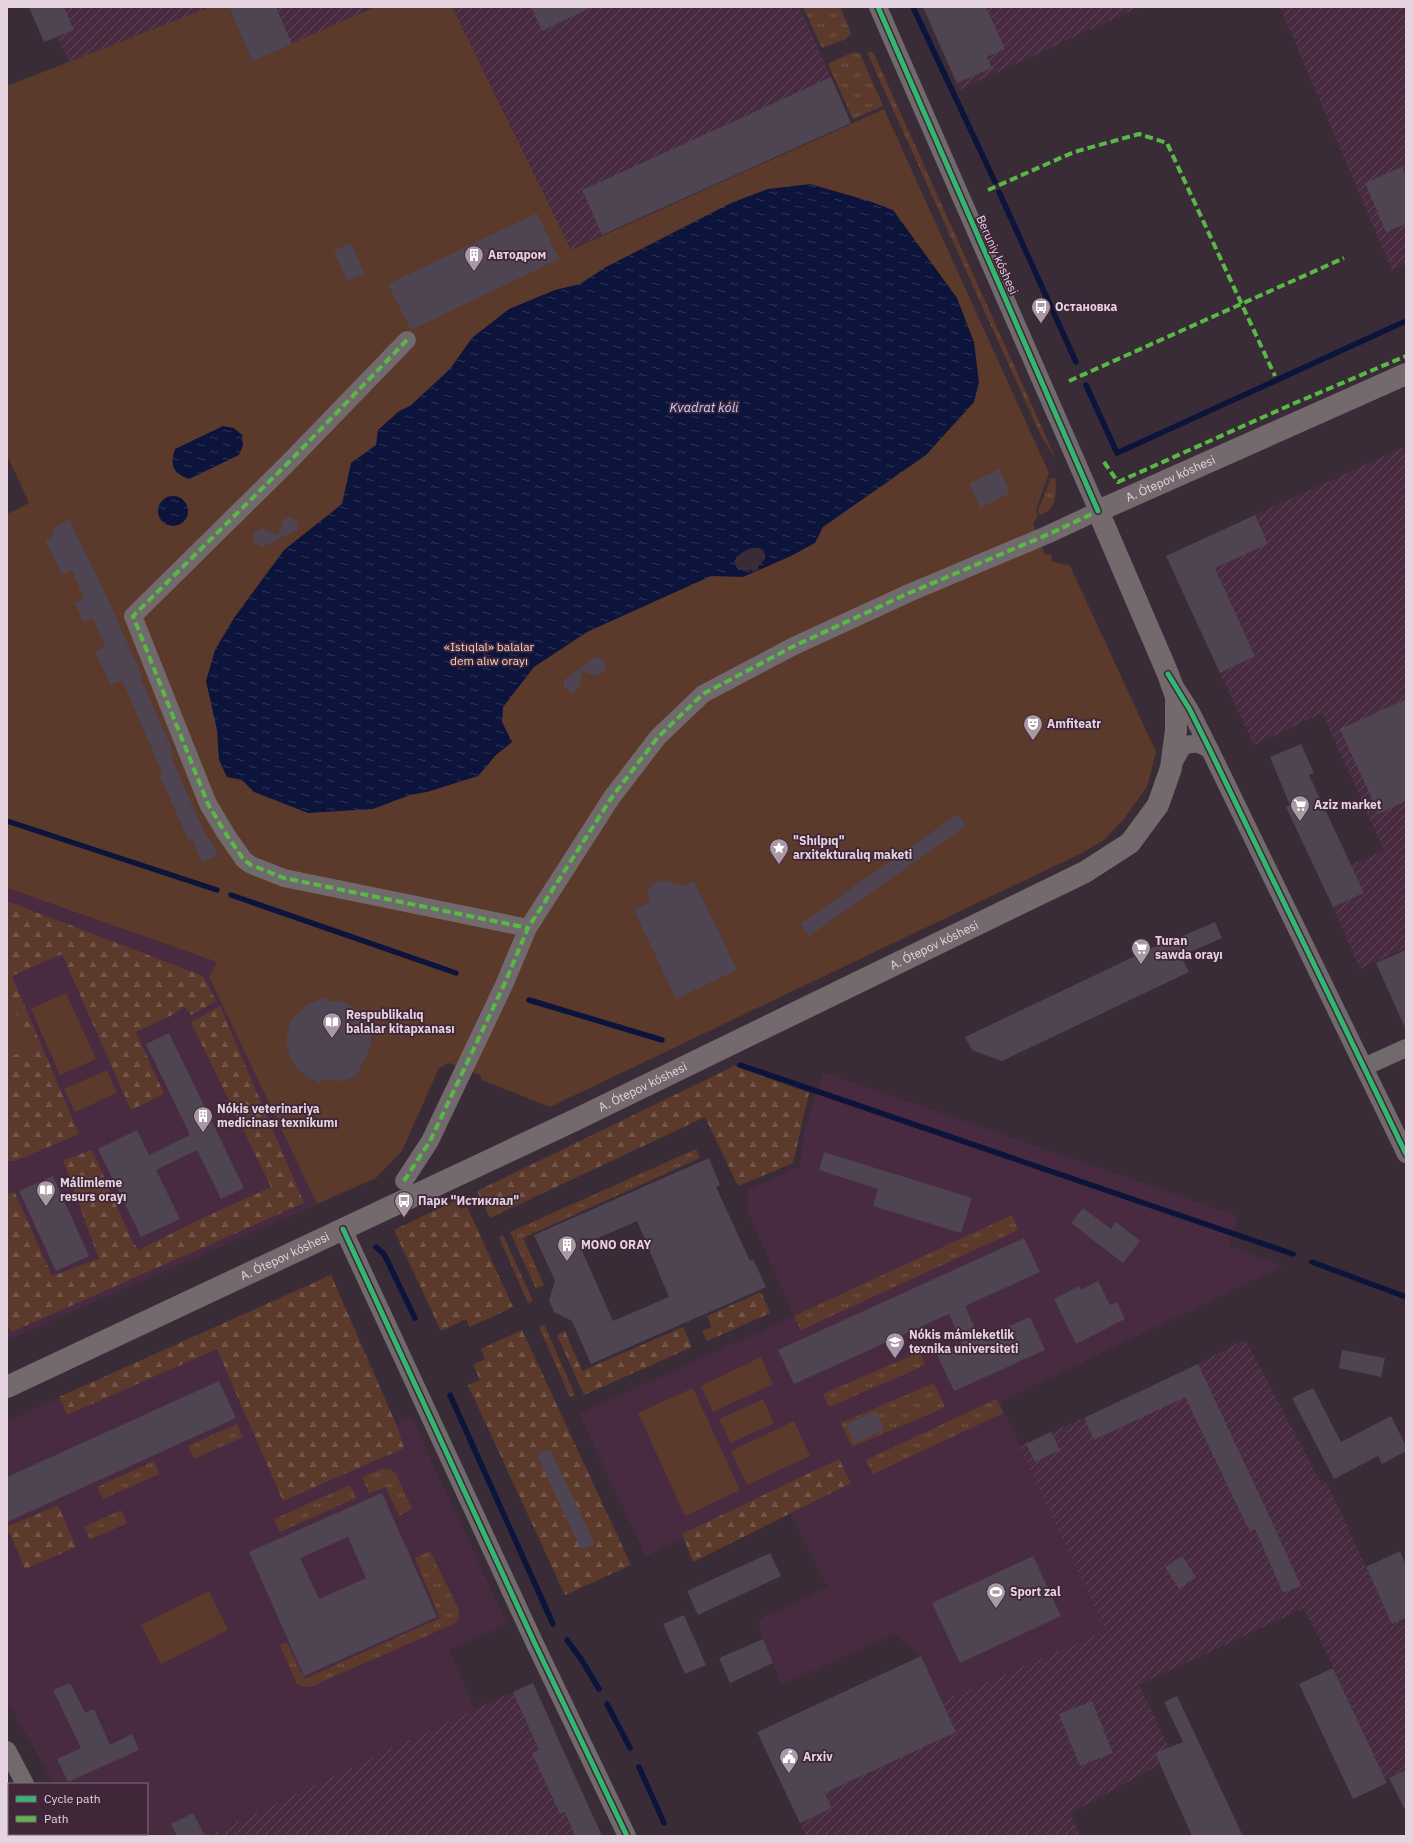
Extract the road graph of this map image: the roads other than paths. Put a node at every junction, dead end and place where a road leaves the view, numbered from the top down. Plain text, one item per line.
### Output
1 (878, 7) edge
2 (406, 340) dead end
3 (1406, 374) edge
4 (1098, 511) junction
5 (1168, 674) junction
6 (1210, 750) junction
7 (1171, 768) junction
8 (528, 928) junction
9 (1406, 1048) edge
10 (1364, 1067) junction
11 (1406, 1154) edge
12 (404, 1181) dead end
13 (343, 1229) junction
14 (7, 1387) edge
15 (7, 1750) edge
16 (24, 1783) edge
17 (627, 1836) edge

1 - 4 street, Beruniy kóshesi
2 - 8 street
3 - 4 main road, A. Ótepov kóshesi
4 - 5 main road
4 - 8 street
5 - 6 street
5 - 7 main road, A. Ótepov kóshesi
6 - 7 street
6 - 10 street
7 - 13 main road, A. Ótepov kóshesi
8 - 12 street
9 - 10 street
10 - 11 street
13 - 14 main road, A. Ótepov kóshesi
13 - 17 street
15 - 16 street

